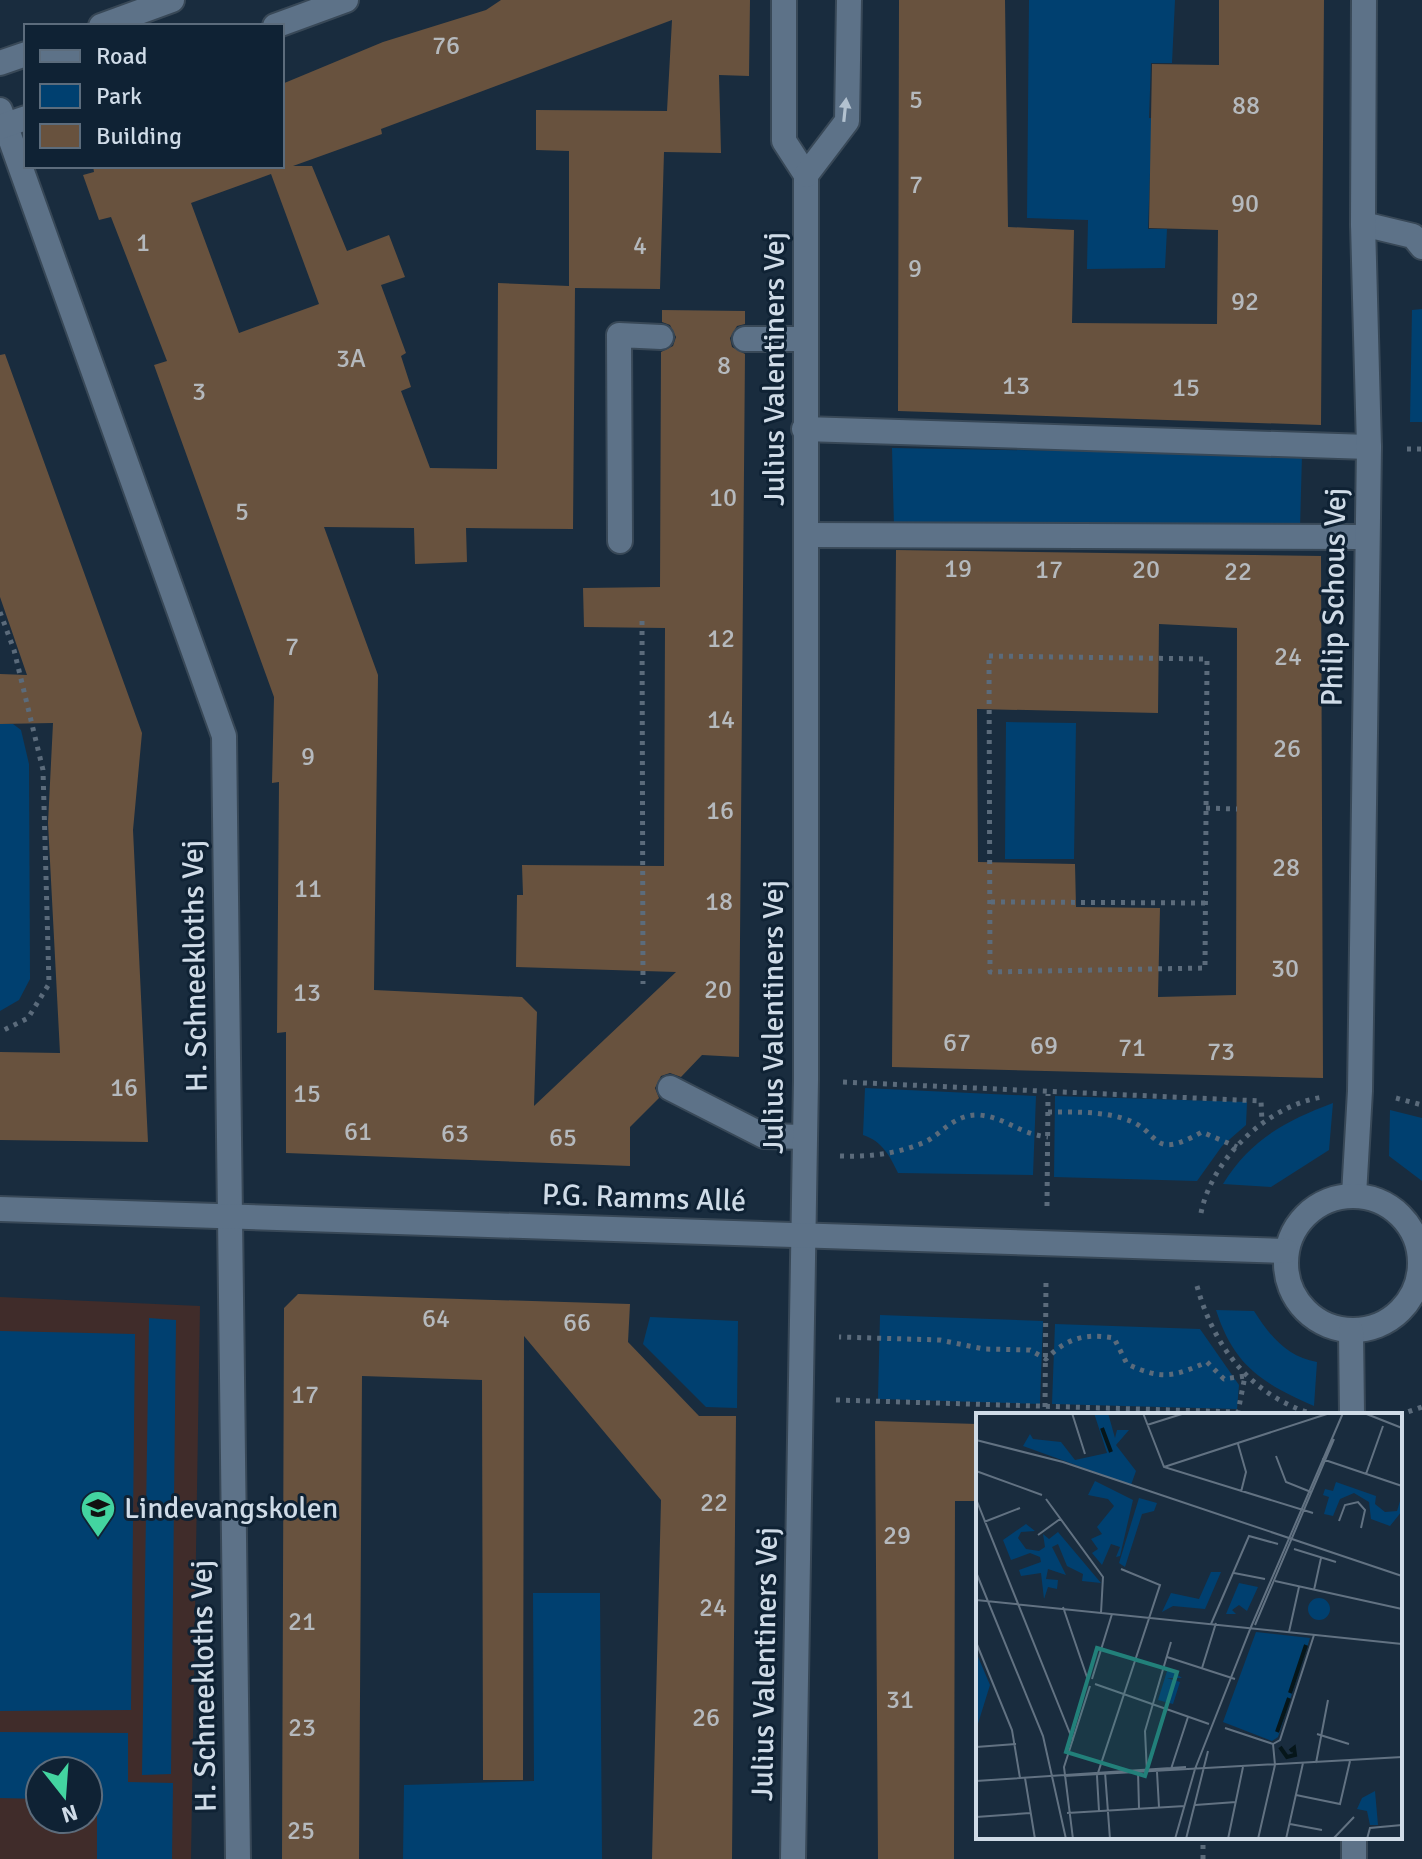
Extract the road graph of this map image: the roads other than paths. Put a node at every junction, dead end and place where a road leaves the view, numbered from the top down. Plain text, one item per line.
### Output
1 (172, 0) edge
2 (346, 0) edge
3 (784, 0) edge
4 (849, 0) edge
5 (1364, 0) edge
6 (136, 13) edge
7 (106, 24) edge
8 (280, 24) edge
9 (24, 55) edge
10 (0, 63) edge
11 (8, 120) edge
12 (24, 166) edge
13 (25, 168) edge
14 (806, 175) junction
15 (1363, 224) junction
16 (1422, 247) edge
17 (661, 337) dead end
18 (745, 339) dead end
19 (805, 339) junction
20 (804, 429) junction
21 (1369, 447) junction
22 (806, 535) junction
23 (1366, 537) junction
24 (620, 541) dead end
25 (670, 1088) dead end
26 (805, 1146) junction
27 (1354, 1195) junction
28 (0, 1209) edge
29 (230, 1216) junction
30 (803, 1235) junction
31 (1286, 1251) junction
32 (1416, 1307) edge
33 (1351, 1331) junction
34 (1352, 1413) edge
35 (238, 1859) edge
36 (793, 1859) edge

1 - 6 street
2 - 8 street
3 - 14 street
14 -> 4 street
5 - 15 street, Philip Schous Vej
6 - 7 street
9 - 10 street
11 - 12 street, H. Schneekloths Vej
13 - 29 street, H. Schneekloths Vej
14 - 19 street, Julius Valentiners Vej
15 - 16 street
15 - 21 street, Philip Schous Vej
17 - 24 street
18 - 19 street
19 - 20 street, Julius Valentiners Vej
20 - 21 street
20 - 22 street, Julius Valentiners Vej
21 - 23 street, Philip Schous Vej
22 - 23 street
22 - 26 street, Julius Valentiners Vej
23 - 27 street, Philip Schous Vej
25 - 26 street
26 - 30 street, Julius Valentiners Vej
27 - 31 street
27 - 32 street
28 - 29 street, P.G. Ramms Allé
29 - 30 street, P.G. Ramms Allé
29 - 35 street, H. Schneekloths Vej
30 - 31 street, P.G. Ramms Allé
30 - 36 street, Julius Valentiners Vej
31 - 33 street
32 - 33 street
33 - 34 street

